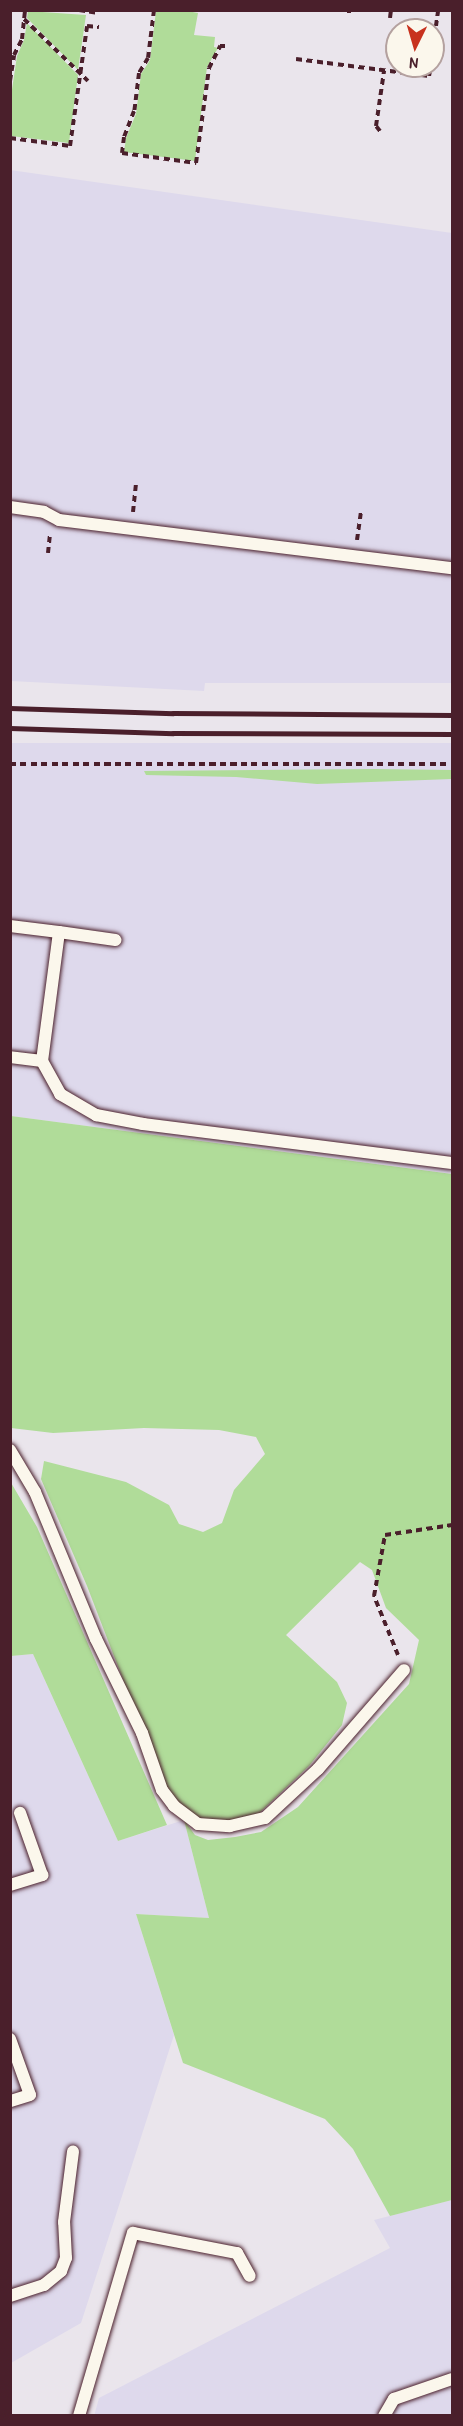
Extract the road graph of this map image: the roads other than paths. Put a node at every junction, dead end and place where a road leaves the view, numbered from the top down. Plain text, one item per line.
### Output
1 (10, 507) edge
2 (453, 568) edge
3 (10, 926) edge
4 (59, 932) junction
5 (115, 940) dead end
6 (10, 1057) edge
7 (42, 1061) junction
8 (453, 1163) edge
9 (10, 1450) edge
10 (404, 1670) road end
11 (20, 1813) dead end
12 (10, 1885) edge
13 (10, 2039) edge
14 (10, 2102) edge
15 (73, 2152) dead end
16 (250, 2276) dead end
17 (10, 2296) edge
18 (453, 2379) edge
19 (79, 2415) edge
20 (384, 2415) edge

1 - 2 lane
3 - 4 lane
4 - 5 lane
4 - 7 lane
6 - 7 lane
7 - 8 lane
9 - 10 lane
11 - 12 lane
13 - 14 lane
15 - 17 lane
16 - 19 lane
18 - 20 lane

